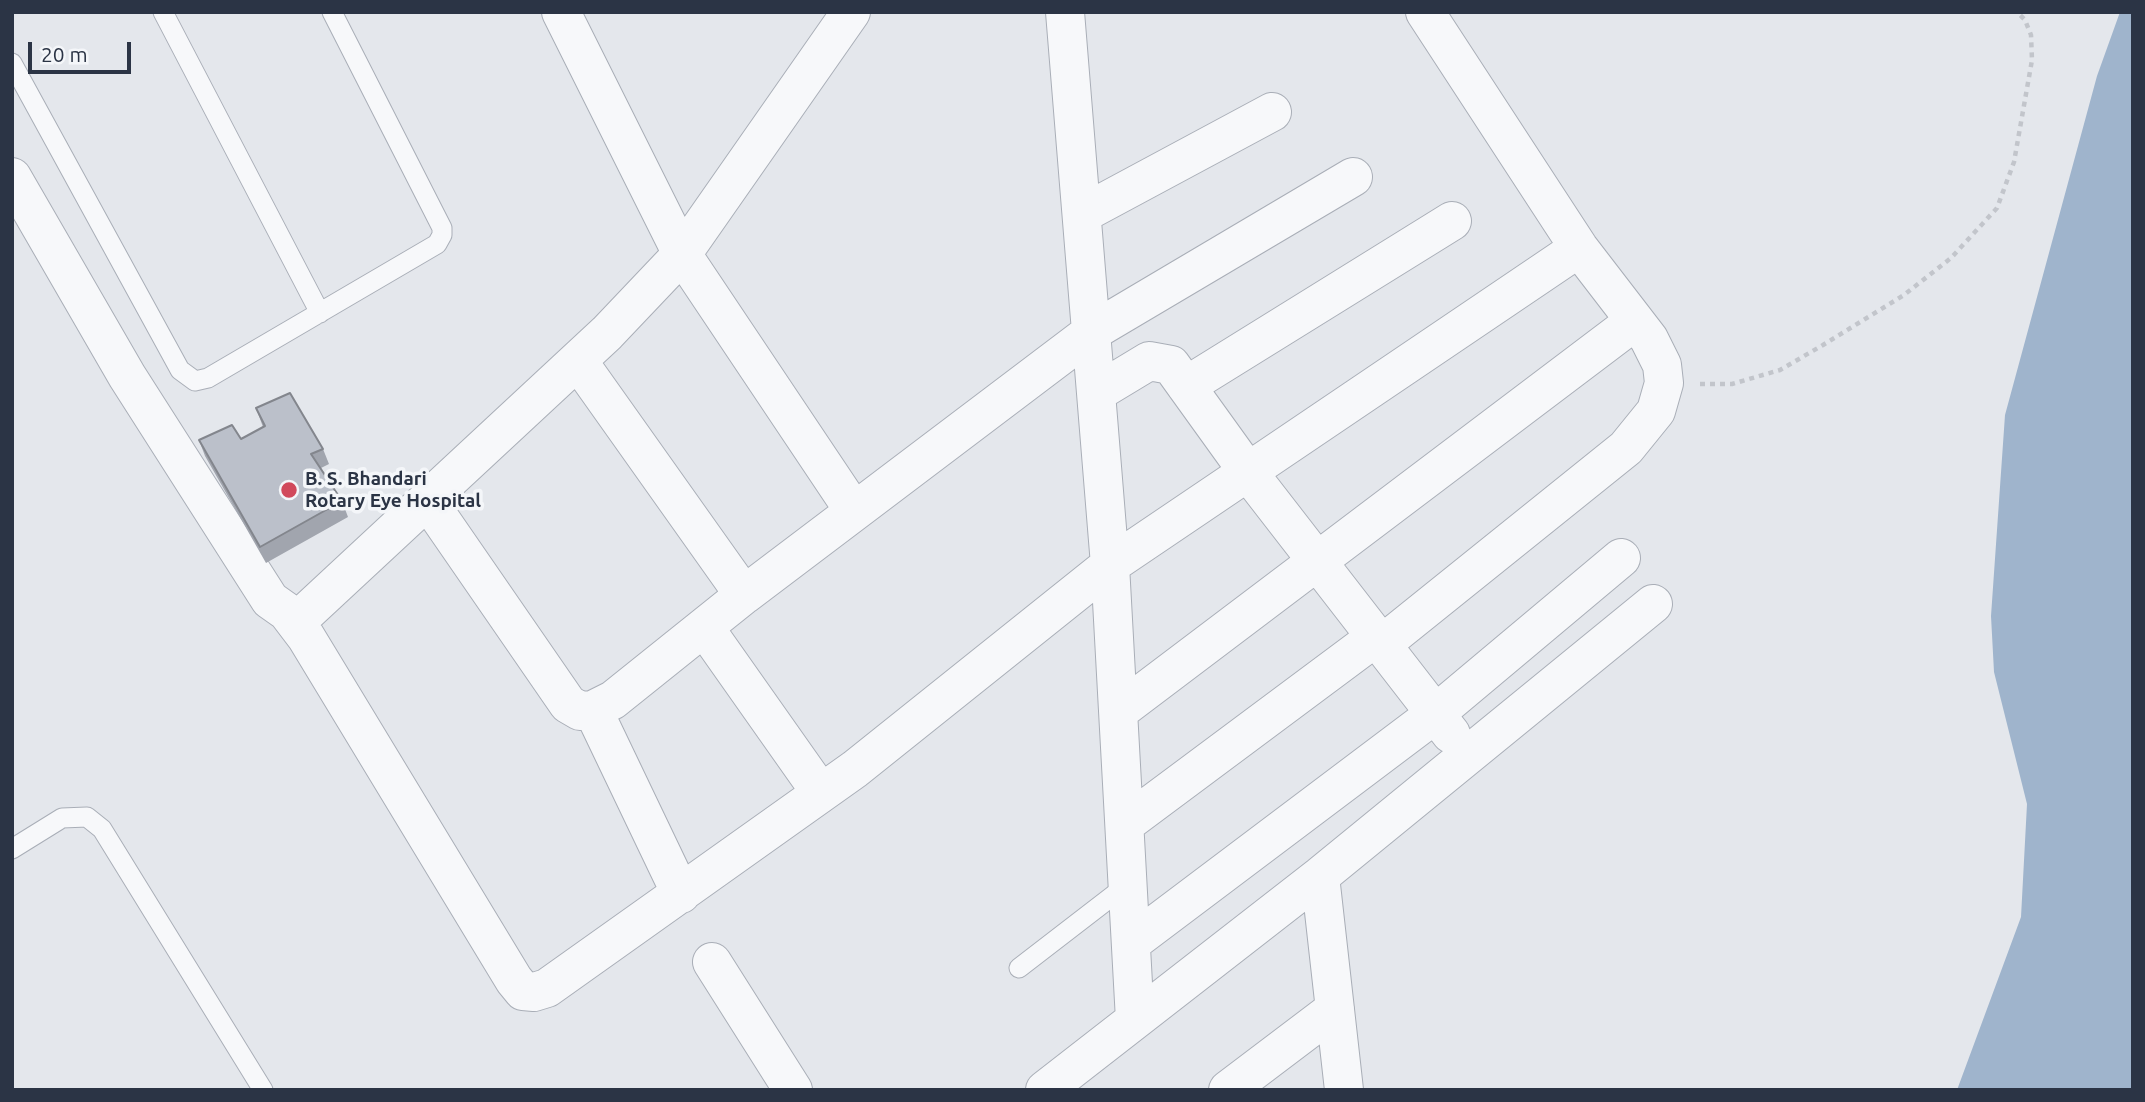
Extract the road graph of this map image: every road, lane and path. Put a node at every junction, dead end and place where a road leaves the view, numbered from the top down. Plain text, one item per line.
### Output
1 (163, 12) edge
2 (332, 12) edge
3 (561, 12) edge
4 (851, 12) edge
5 (1424, 12) edge
6 (2017, 12) edge
7 (1067, 13) edge
8 (12, 63) edge
9 (1272, 112) dead end
10 (12, 177) edge
11 (1353, 177) dead end
12 (1082, 214) junction
13 (1452, 221) dead end
14 (1579, 248) junction
15 (682, 254) junction
16 (320, 313) junction
17 (1635, 321) junction
18 (1093, 331) junction
19 (578, 361) junction
20 (1664, 383) junction
21 (1186, 386) junction
22 (1096, 393) junction
23 (1248, 472) junction
24 (428, 500) junction
25 (854, 511) junction
26 (1621, 558) dead end
27 (1317, 562) junction
28 (1110, 565) junction
29 (744, 594) junction
30 (1653, 604) dead end
31 (296, 622) junction
32 (704, 627) junction
33 (1379, 641) junction
34 (593, 710) junction
35 (1119, 711) junction
36 (1435, 714) junction
37 (1467, 755) junction
38 (821, 793) junction
39 (1125, 824) junction
40 (12, 849) edge
41 (1321, 876) junction
42 (1128, 884) junction
43 (681, 894) junction
44 (1131, 943) junction
45 (712, 962) dead end
46 (1019, 968) dead end
47 (1335, 1009) junction
48 (1135, 1020) junction
49 (263, 1090) edge
50 (793, 1090) edge
51 (1045, 1090) edge
52 (1228, 1090) edge
53 (1344, 1090) edge

1 - 16 lane
2 - 16 lane
3 - 15 street
4 - 15 street
5 - 14 street
6 - 20 path
7 - 12 street
8 - 16 lane
9 - 12 street
10 - 31 street
11 - 18 street
12 - 18 street
13 - 21 street
14 - 17 street
14 - 23 street
15 - 19 street
15 - 25 street
17 - 20 street
17 - 27 street
18 - 22 street
18 - 25 street
19 - 24 street
19 - 29 street
20 - 33 street
21 - 22 street
21 - 23 street
22 - 28 street
23 - 27 street
23 - 28 street
24 - 31 street
24 - 34 street
25 - 29 street
26 - 36 street
27 - 33 street
27 - 35 street
28 - 35 street
28 - 38 street
29 - 32 street
30 - 37 street
31 - 43 street
32 - 34 street
32 - 38 street
33 - 36 street
33 - 39 street
34 - 43 street
35 - 39 street
36 - 37 street
36 - 44 street
37 - 41 street
38 - 43 street
39 - 42 street
40 - 49 lane
41 - 47 street
41 - 48 street
42 - 44 street
42 - 46 lane
44 - 48 street
45 - 50 street
47 - 52 street
47 - 53 street
48 - 51 street

